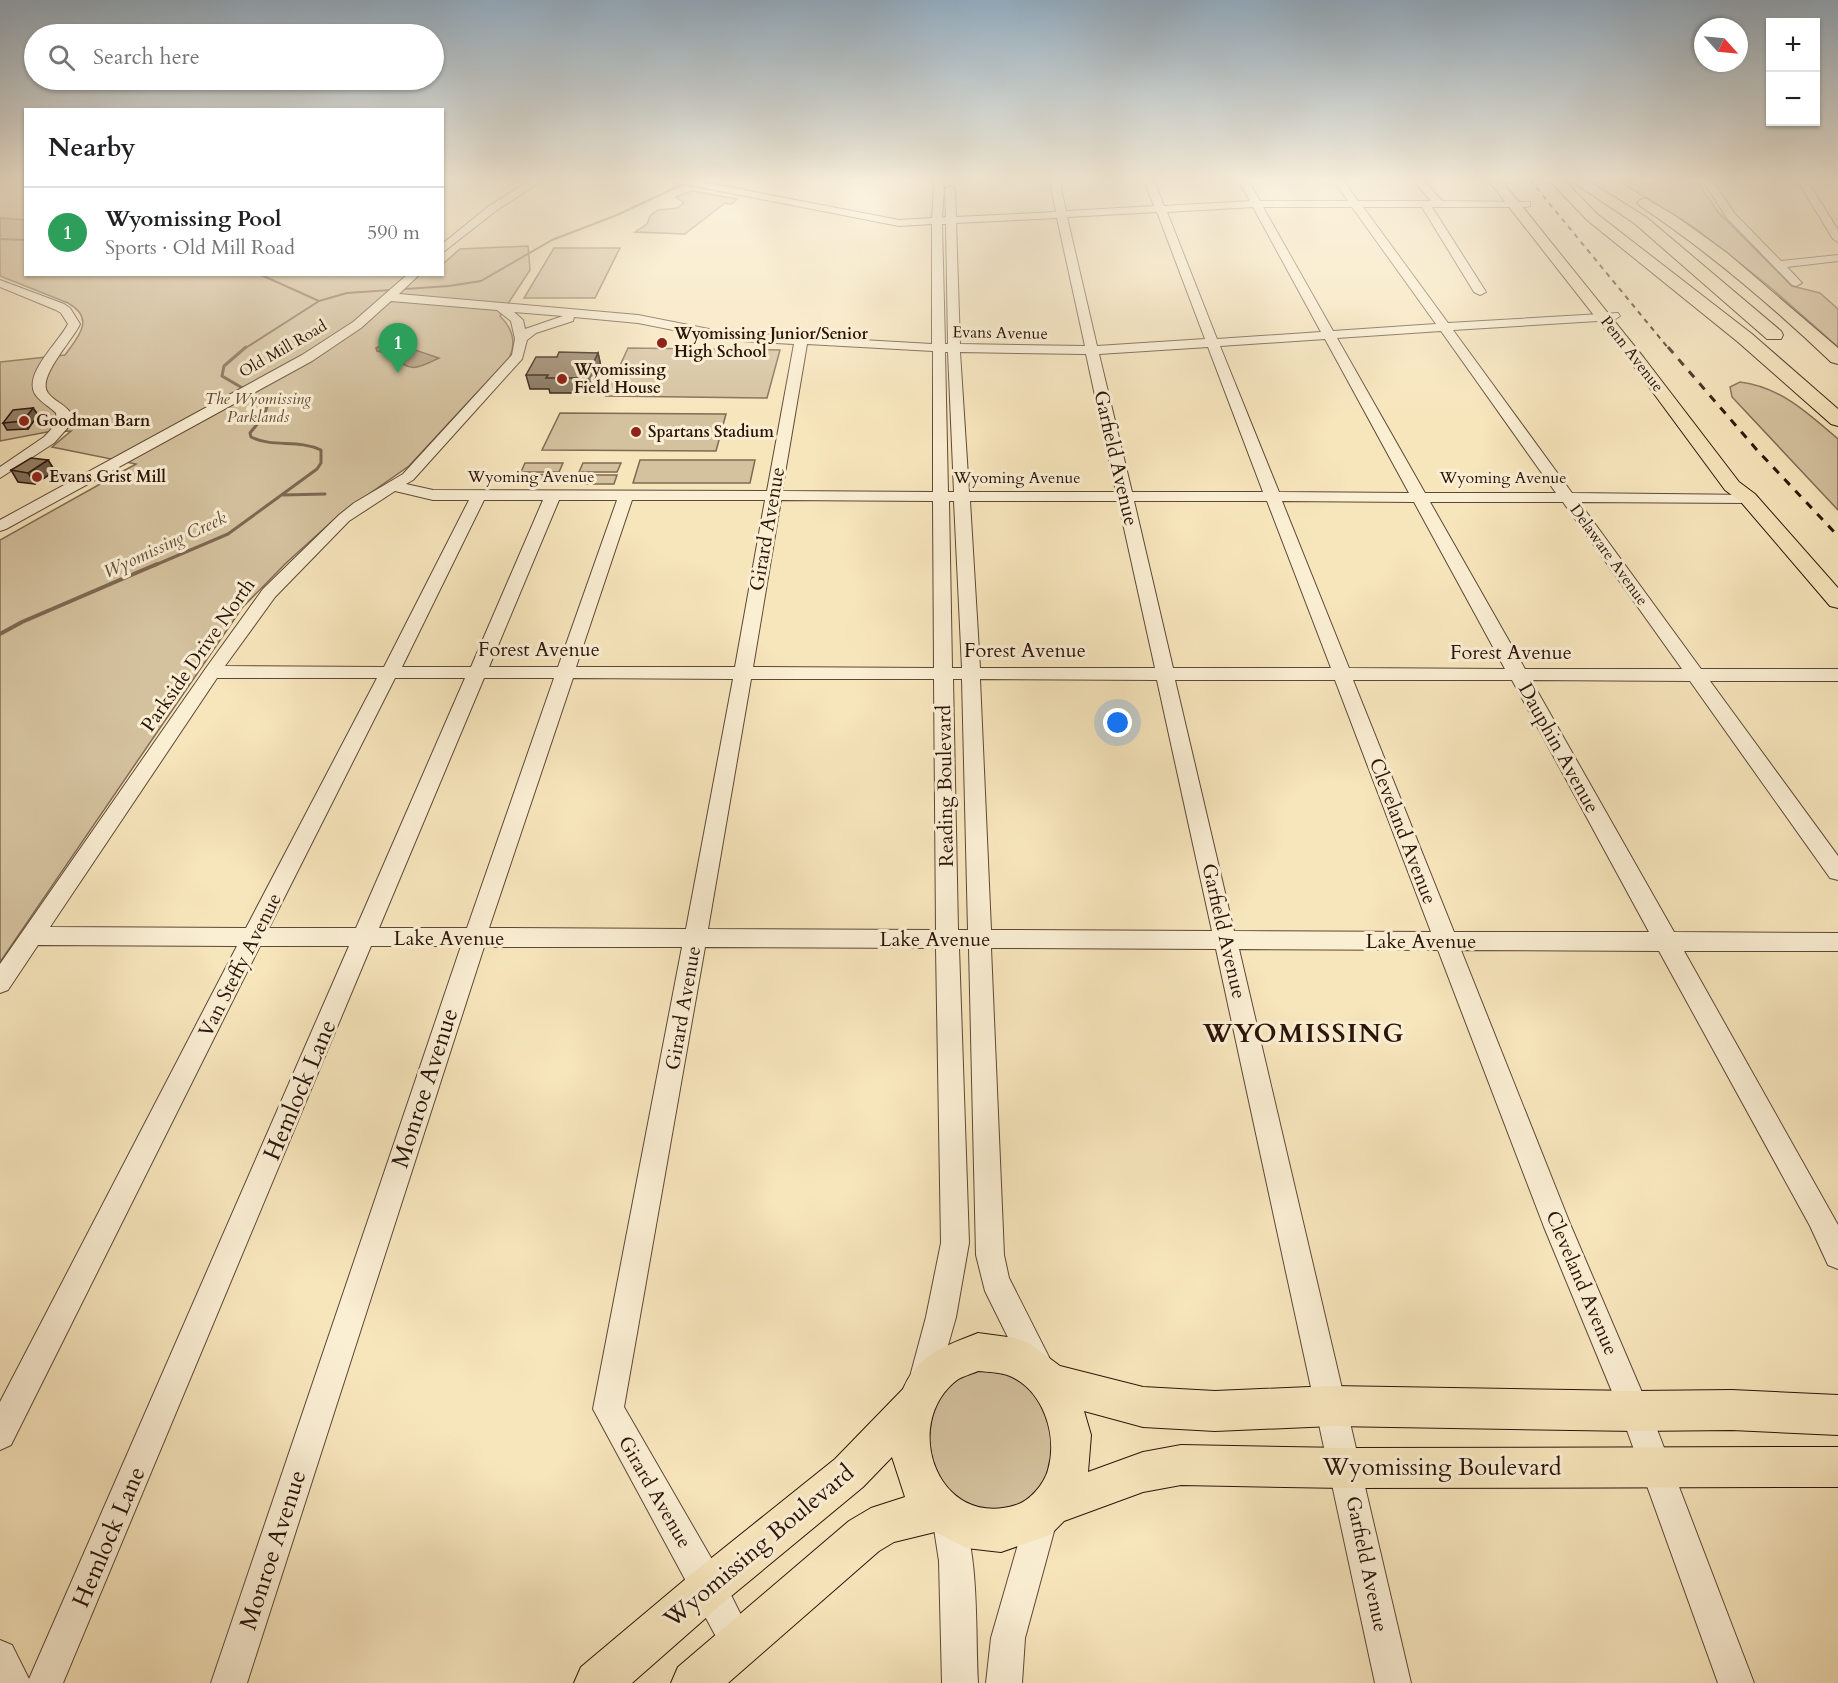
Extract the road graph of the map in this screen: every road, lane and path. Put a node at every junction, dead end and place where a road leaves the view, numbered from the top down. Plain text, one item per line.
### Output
1 (945, 259) edge
2 (1072, 259) edge
3 (1179, 259) edge
4 (1287, 259) edge
5 (1395, 259) edge
6 (1459, 259) edge
7 (1563, 259) edge
8 (1644, 259) edge
9 (1671, 259) edge
10 (1685, 259) edge
11 (1725, 259) edge
12 (1772, 259) edge
13 (1833, 259) edge
14 (1778, 265) junction
15 (413, 276) edge
16 (0, 283) edge
17 (1796, 283) dead end
18 (395, 291) junction
19 (1480, 292) dead end
20 (500, 307) junction
21 (590, 316) junction
22 (1608, 316) junction
23 (1445, 328) junction
24 (1330, 336) junction
25 (521, 339) junction
26 (801, 341) junction
27 (1212, 344) junction
28 (1786, 345) dead end
29 (946, 348) junction
30 (1092, 350) junction
31 (1838, 358) edge
32 (1838, 405) edge
33 (1838, 420) edge
34 (0, 474) edge
35 (394, 486) junction
36 (479, 495) junction
37 (553, 495) junction
38 (626, 495) junction
39 (773, 495) junction
40 (940, 496) junction
41 (962, 496) junction
42 (1125, 496) junction
43 (1272, 496) junction
44 (1419, 496) junction
45 (1567, 497) junction
46 (1748, 498) junction
47 (0, 526) edge
48 (1838, 602) edge
49 (391, 671) junction
50 (212, 672) junction
51 (479, 672) junction
52 (567, 672) junction
53 (742, 672) junction
54 (943, 673) junction
55 (971, 673) junction
56 (1164, 673) junction
57 (1341, 674) junction
58 (1518, 674) junction
59 (1695, 674) junction
60 (1838, 675) edge
61 (1838, 872) edge
62 (31, 936) junction
63 (255, 937) junction
64 (365, 937) junction
65 (475, 938) junction
66 (947, 938) junction
67 (695, 939) junction
68 (979, 939) junction
69 (1226, 940) junction
70 (1446, 941) junction
71 (1667, 942) junction
72 (1838, 942) edge
73 (0, 983) edge
74 (1838, 1255) edge
75 (1046, 1378) junction
76 (919, 1396) junction
77 (1332, 1406) junction
78 (1635, 1411) junction
79 (1838, 1415) edge
80 (0, 1434) edge
81 (1656, 1466) junction
82 (1838, 1467) edge
83 (1345, 1468) junction
84 (1048, 1508) junction
85 (944, 1513) junction
86 (709, 1587) junction
87 (739, 1645) junction
88 (0, 1657) edge
89 (13, 1683) edge
90 (45, 1683) edge
91 (229, 1683) edge
92 (597, 1683) edge
93 (694, 1683) edge
94 (960, 1683) edge
95 (1004, 1683) edge
96 (1393, 1683) edge
97 (1736, 1683) edge

1 - 29 street, Reading Boulevard
2 - 30 street, Garfield Avenue
3 - 27 street, Cleveland Avenue
4 - 24 street, Dauphin Avenue
5 - 23 street, Delaware Avenue
6 - 19 street
7 - 22 main road, Penn Avenue
8 - 33 highway
9 - 32 highway
10 - 28 highway
11 - 31 highway
12 - 14 street
13 - 14 street
14 - 17 street
15 - 18 street, Old Mill Road
16 - 34 street
18 - 20 street, Evans Avenue
18 - 47 street, Old Mill Road
20 - 21 street, Evans Avenue
20 - 25 street
21 - 25 street
21 - 26 street, Evans Avenue
22 - 23 street, Evans Avenue
22 - 46 main road, Penn Avenue
23 - 24 street, Evans Avenue
23 - 45 street, Delaware Avenue
24 - 27 street, Evans Avenue
24 - 44 street, Dauphin Avenue
25 - 35 street, Parkside Drive North
26 - 29 street, Evans Avenue
26 - 39 street, Girard Avenue
27 - 30 street, Evans Avenue
27 - 43 street, Cleveland Avenue
29 - 30 street, Evans Avenue
29 - 40 street, Reading Boulevard
29 - 41 street, Reading Boulevard
30 - 42 street, Garfield Avenue
35 - 36 street, Wyoming Avenue
35 - 50 street, Parkside Drive North
36 - 37 street, Wyoming Avenue
36 - 49 street, Van Steffy Avenue
37 - 38 street, Wyoming Avenue
37 - 51 street, Hemlock Lane
38 - 39 street, Wyoming Avenue
38 - 52 street, Monroe Avenue
39 - 40 street, Wyoming Avenue
39 - 53 street, Girard Avenue
40 - 41 street, Wyoming Avenue
40 - 54 street, Reading Boulevard
41 - 42 street, Wyoming Avenue
41 - 55 street, Reading Boulevard
42 - 43 street, Wyoming Avenue
42 - 56 street, Garfield Avenue
43 - 44 street, Wyoming Avenue
43 - 57 street, Cleveland Avenue
44 - 45 street, Wyoming Avenue
44 - 58 street, Dauphin Avenue
45 - 46 street, Wyoming Avenue
45 - 59 street, Delaware Avenue
46 - 48 main road, Penn Avenue
49 - 50 street, Forest Avenue
49 - 51 street, Forest Avenue
49 - 63 street, Van Steffy Avenue
50 - 62 street, Parkside Drive North
51 - 52 street, Forest Avenue
51 - 64 street, Hemlock Lane
52 - 53 street, Forest Avenue
52 - 65 street, Monroe Avenue
53 - 54 street, Forest Avenue
53 - 67 street, Girard Avenue
54 - 55 street, Forest Avenue
54 - 66 street, Reading Boulevard
55 - 56 street, Forest Avenue
55 - 68 street, Reading Boulevard
56 - 57 street, Forest Avenue
56 - 69 street, Garfield Avenue
57 - 58 street, Forest Avenue
57 - 70 street, Cleveland Avenue
58 - 59 street, Forest Avenue
58 - 71 street, Dauphin Avenue
59 - 60 street, Forest Avenue
59 - 61 street, Delaware Avenue
62 - 63 street, Lake Avenue
62 - 73 street, Parkside Drive North
63 - 64 street, Lake Avenue
63 - 80 street, Van Steffy Avenue
64 - 65 street, Lake Avenue
64 - 90 street, Hemlock Lane
65 - 67 street, Lake Avenue
65 - 91 street, Monroe Avenue
66 - 67 street, Lake Avenue
66 - 68 street, Lake Avenue
66 - 76 street, Reading Boulevard
67 - 86 street, Girard Avenue
68 - 69 street, Lake Avenue
68 - 75 street, Reading Boulevard
69 - 70 street, Lake Avenue
69 - 77 street, Garfield Avenue
70 - 71 street, Lake Avenue
70 - 78 street, Cleveland Avenue
71 - 72 street, Lake Avenue
71 - 74 street, Dauphin Avenue
75 - 76 main road
75 - 77 main road
75 - 84 main road
76 - 85 main road
76 - 86 main road, Wyomissing Boulevard
77 - 78 main road
77 - 83 street, Garfield Avenue
78 - 79 main road
78 - 81 street, Cleveland Avenue
81 - 82 main road, Wyomissing Boulevard
81 - 83 main road, Wyomissing Boulevard
81 - 97 street, Cleveland Avenue
83 - 84 main road, Wyomissing Boulevard
83 - 96 street, Garfield Avenue
84 - 85 main road
84 - 95 street
85 - 87 main road
85 - 94 street
86 - 87 street, Girard Avenue
86 - 92 main road, Wyomissing Boulevard
87 - 93 main road
88 - 89 street

